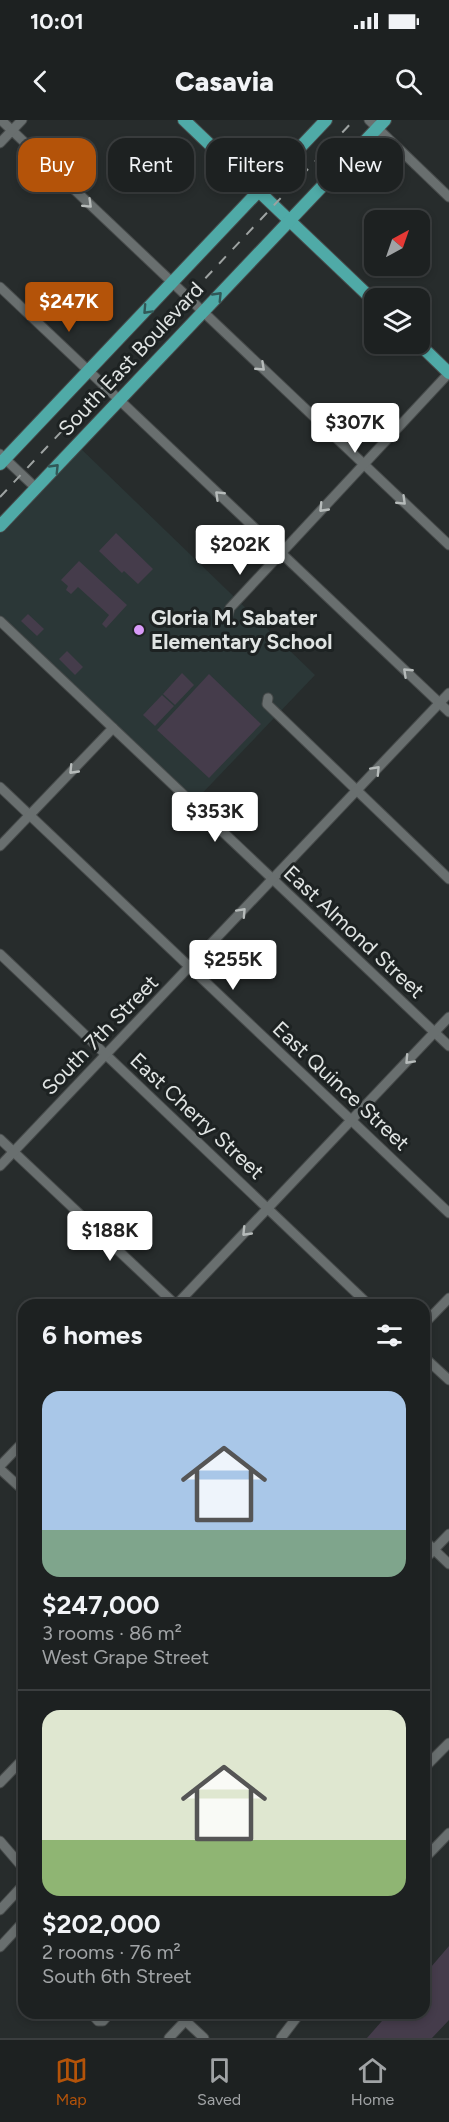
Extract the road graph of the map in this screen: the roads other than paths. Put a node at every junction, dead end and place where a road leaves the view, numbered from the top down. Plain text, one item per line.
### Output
1 (1, 120) edge
2 (22, 120) edge
3 (184, 120) edge
4 (326, 120) edge
5 (377, 123) edge
6 (12, 131) junction
7 (206, 141) edge
8 (305, 142) edge
9 (0, 143) edge
10 (258, 192) edge
11 (260, 192) edge
12 (449, 196) edge
13 (290, 220) junction
14 (172, 283) junction
15 (0, 287) edge
16 (364, 291) edge
17 (203, 312) junction
18 (429, 354) edge
19 (90, 371) junction
20 (449, 373) edge
21 (120, 400) junction
22 (2, 459) edge
23 (364, 464) junction
24 (36, 488) junction
25 (0, 526) edge
26 (449, 545) edge
27 (280, 552) junction
28 (228, 615) dead end
29 (0, 621) edge
30 (449, 693) edge
31 (268, 698) dead end
32 (440, 703) junction
33 (449, 712) edge
34 (113, 728) junction
35 (0, 787) edge
36 (357, 791) junction
37 (30, 815) junction
38 (0, 846) edge
39 (273, 879) junction
40 (449, 879) edge
41 (0, 954) edge
42 (189, 968) junction
43 (449, 1017) edge
44 (435, 1032) junction
45 (449, 1046) edge
46 (106, 1055) junction
47 (351, 1120) junction
48 (0, 1139) edge
49 (14, 1152) junction
50 (0, 1166) edge
51 (268, 1209) junction
52 (449, 1213) edge
53 (449, 1298) edge
54 (170, 1299) edge
55 (182, 1299) edge
56 (363, 1299) edge
57 (430, 1318) edge
58 (430, 1363) edge
59 (449, 1380) edge
60 (18, 1448) edge
61 (0, 1467) edge
62 (18, 1485) edge
63 (449, 1534) edge
64 (430, 1546) edge
65 (434, 1550) junction
66 (430, 1554) edge
67 (449, 1564) edge
68 (449, 1743) edge
69 (430, 1762) edge
70 (18, 1764) edge
71 (0, 1783) edge
72 (449, 1833) edge
73 (0, 1841) edge
74 (430, 1853) edge
75 (18, 1862) edge
76 (18, 1890) edge
77 (0, 1910) edge
78 (18, 1928) edge
79 (0, 1947) edge
80 (295, 2019) edge
81 (185, 2021) joint
82 (169, 2038) edge
83 (204, 2038) edge
84 (281, 2038) edge

1 - 6 street
2 - 6 street
3 - 7 main road
4 - 8 main road
5 - 12 street
5 - 13 main road, South East Boulevard
6 - 9 street
6 -> 14 street
10 - 14 main road
11 - 13 main road
13 - 16 main road
17 -> 13 main road, South East Boulevard
14 - 17 street
14 -> 19 main road
15 - 19 street
17 - 21 main road, South East Boulevard
17 -> 23 street
18 - 20 main road
19 - 21 street
19 - 22 main road
20 - 23 street
24 -> 21 main road, South East Boulevard
27 -> 21 street
22 - 24 street
23 -> 26 street
23 -> 27 street
24 - 25 main road, South East Boulevard
27 - 28 street
32 -> 27 street
29 - 34 street, East Almond Street
30 - 32 street, South 7th Street
31 - 36 street
32 - 33 street
36 -> 32 street, South 7th Street
34 -> 37 street
34 - 39 street, East Almond Street
35 - 37 street, East Quince Street
36 - 39 street, South 7th Street
36 - 40 street
37 - 38 street
37 - 42 street, East Quince Street
42 -> 39 street, South 7th Street
39 - 44 street, East Almond Street
41 - 46 street, East Cherry Street
42 - 46 street, South 7th Street
42 - 47 street, East Quince Street
43 - 44 street
44 - 45 street, East Almond Street
44 -> 47 street
46 - 49 street, South 7th Street
46 - 51 street, East Cherry Street
47 - 51 street
47 - 52 street, East Quince Street
48 - 49 street
49 - 50 street, South 7th Street
49 - 54 street
51 -> 55 street
51 - 56 street, East Cherry Street
53 - 57 street
58 - 59 street
60 - 61 street
61 - 62 street
63 - 65 street
64 - 65 street
65 - 66 street
65 - 67 street
68 - 69 street
70 - 71 street
72 - 74 street
73 - 75 street
76 - 77 street
78 - 79 street
80 - 84 street
81 - 82 street
81 - 83 street

